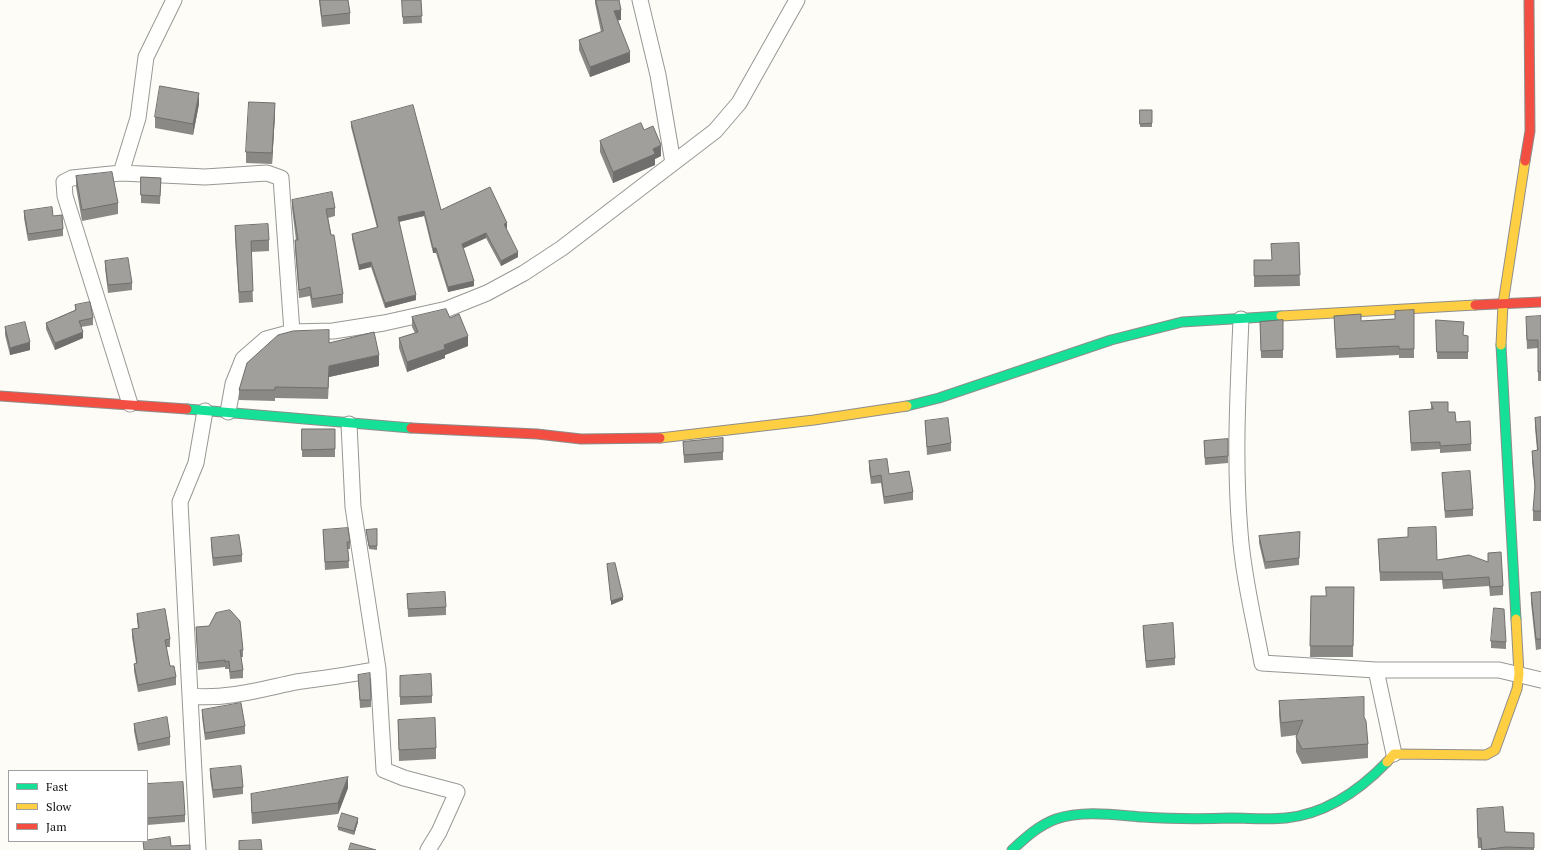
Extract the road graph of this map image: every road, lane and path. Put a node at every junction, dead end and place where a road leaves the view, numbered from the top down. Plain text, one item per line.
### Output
1 (174, 0) edge
2 (640, 0) edge
3 (797, 0) edge
4 (1529, 0) edge
5 (673, 164) junction
6 (121, 173) junction
7 (1541, 302) edge
8 (1503, 304) junction
9 (1241, 319) junction
10 (292, 332) junction
11 (0, 396) edge
12 (130, 404) junction
13 (205, 411) junction
14 (228, 412) junction
15 (349, 424) junction
16 (378, 669) junction
17 (1376, 670) junction
18 (1519, 674) junction
19 (1541, 680) edge
20 (190, 696) junction
21 (1394, 754) junction
22 (198, 850) edge
23 (428, 850) edge
24 (1012, 850) edge

1 - 6 street
2 - 5 street
3 - 5 street
4 - 8 street
5 - 10 street
6 - 10 street
6 - 12 street
7 - 8 street
8 - 9 street
8 - 18 street
9 - 15 street
9 - 17 street
10 - 14 street
11 - 12 street
12 - 13 street
13 - 14 street
13 - 20 street
14 - 15 street
15 - 16 street
16 - 20 street
16 - 23 street
17 - 18 street
17 - 21 street
18 - 19 street
18 - 21 street
20 - 22 street
21 - 24 street

